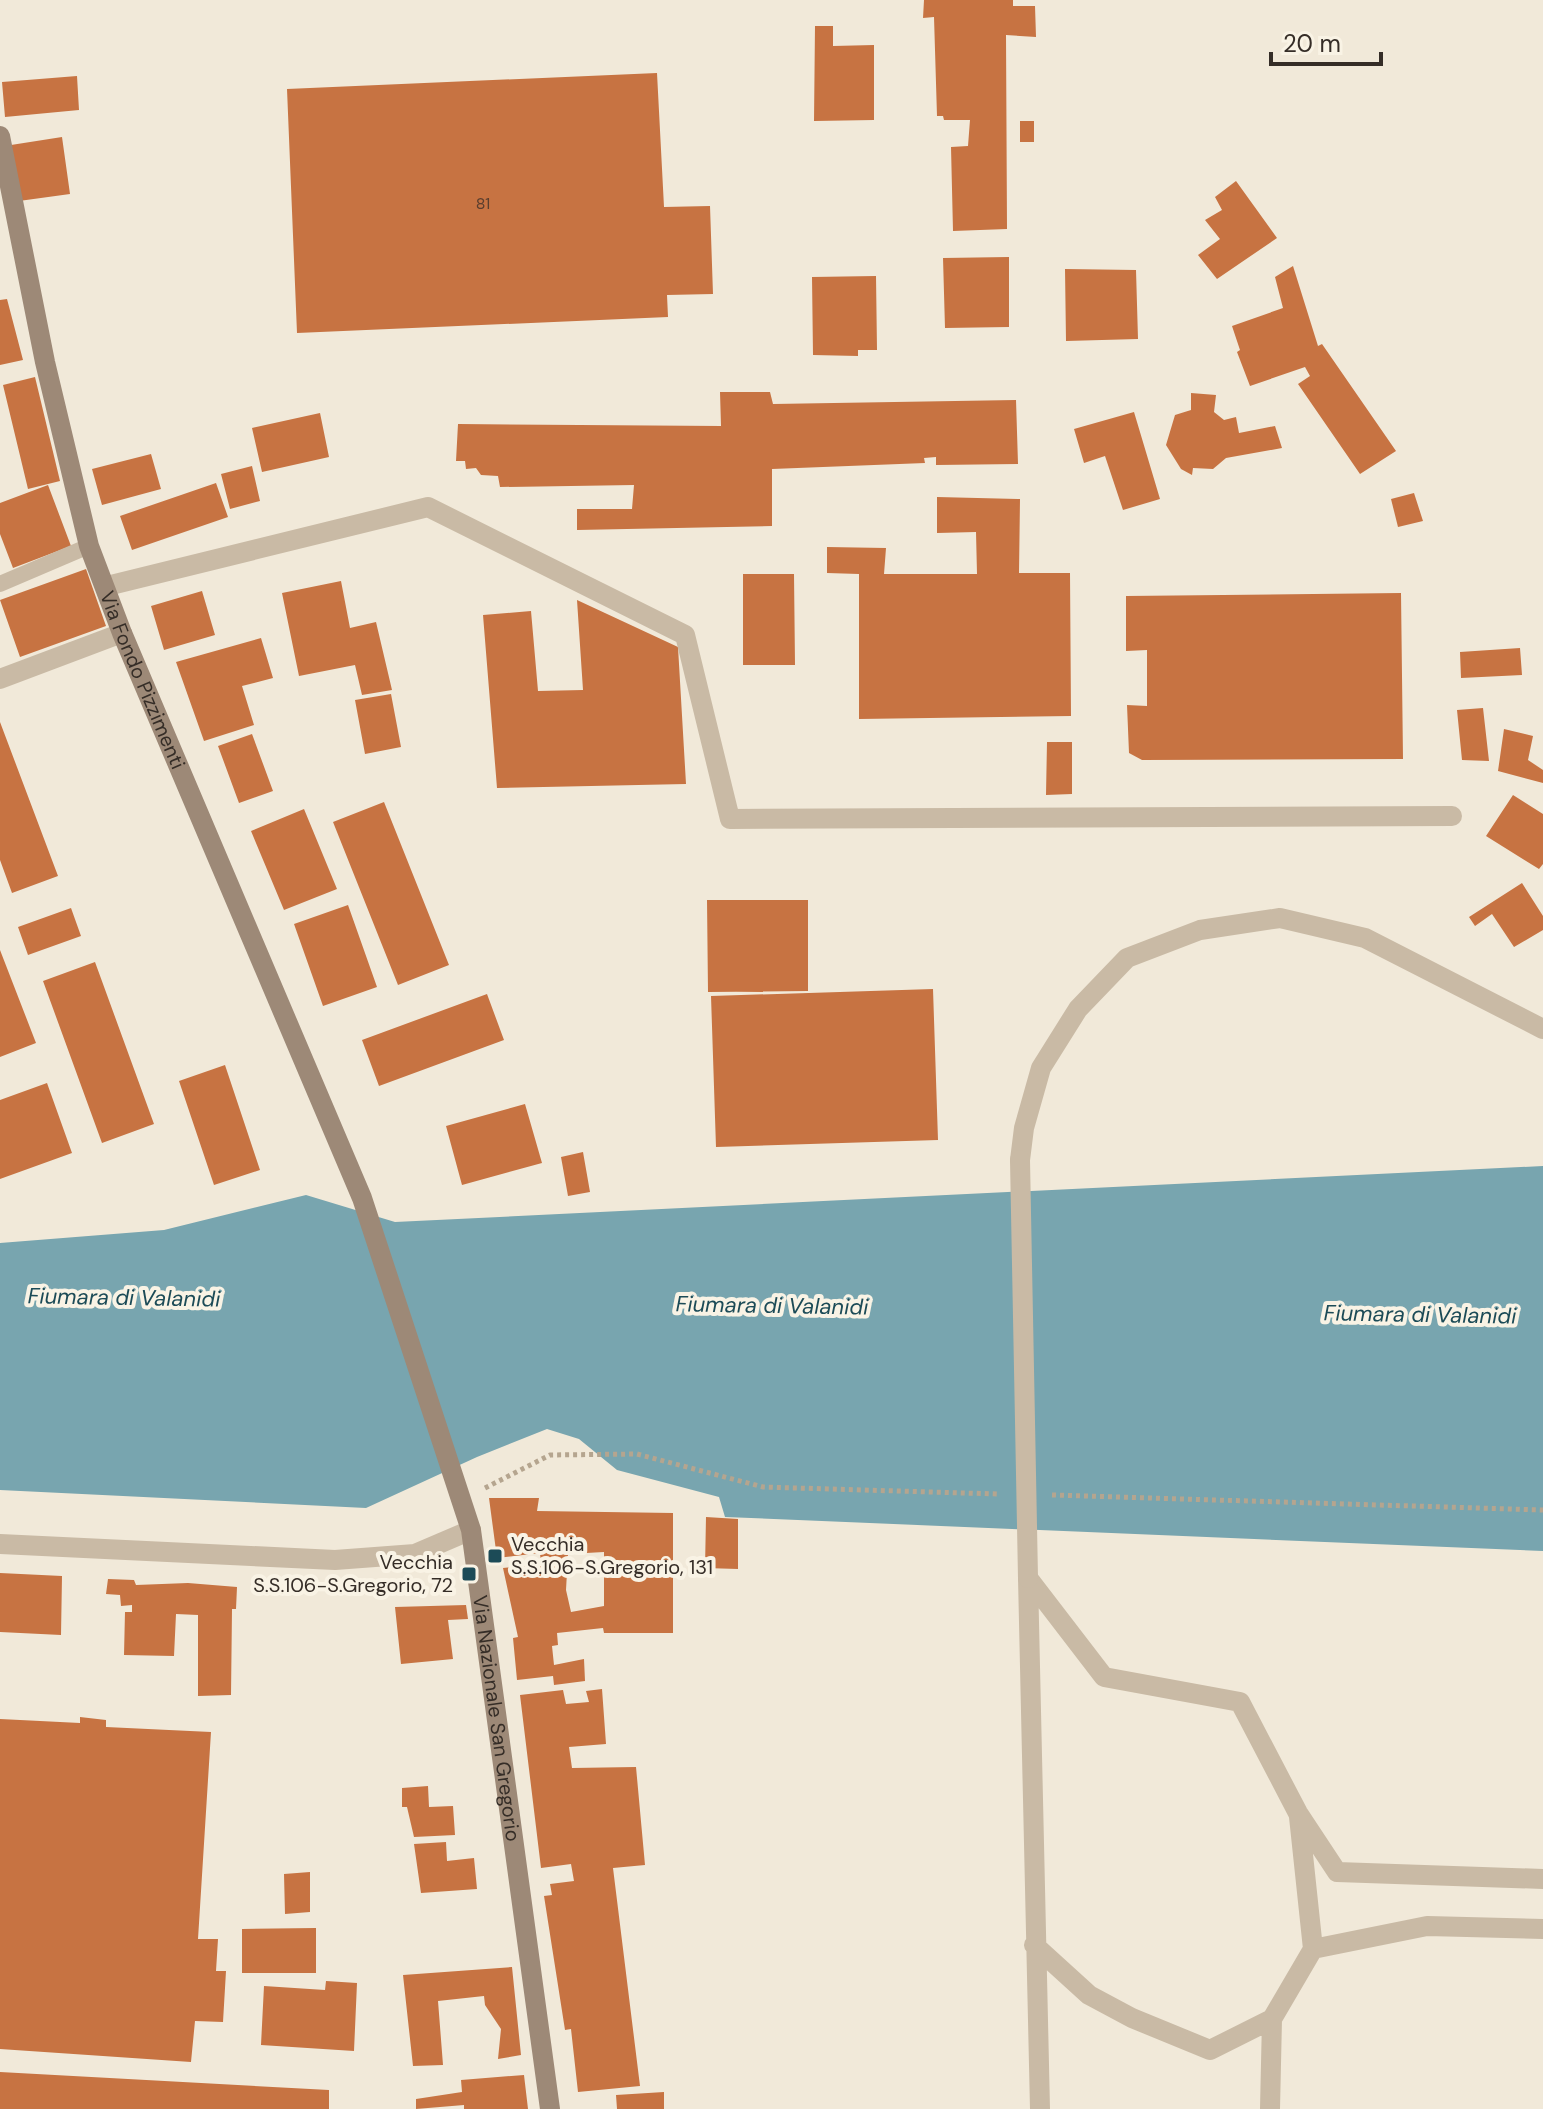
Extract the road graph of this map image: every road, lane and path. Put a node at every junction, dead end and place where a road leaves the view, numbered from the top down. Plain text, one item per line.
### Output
1 (0, 136) edge
2 (89, 546) junction
3 (0, 584) edge
4 (107, 586) junction
5 (122, 633) junction
6 (0, 679) edge
7 (1452, 816) dead end
8 (1543, 1029) edge
9 (362, 1198) joint
10 (1002, 1494) dead end
11 (460, 1495) junction
12 (1050, 1495) dead end
13 (1543, 1510) edge
14 (471, 1530) junction
15 (0, 1544) edge
16 (1028, 1578) junction
17 (1298, 1813) junction
18 (1543, 1879) edge
19 (1543, 1929) edge
20 (1034, 1945) junction
21 (1313, 1949) junction
22 (1272, 2019) junction
23 (550, 2109) edge
24 (1040, 2109) edge
25 (1270, 2109) edge

1 - 2 street, Via Fondo Pizzimenti
2 - 3 lane
2 - 4 street, Via Fondo Pizzimenti
4 - 5 street, Via Fondo Pizzimenti
4 - 7 street
5 - 6 street
5 - 9 street, Via Fondo Pizzimenti
8 - 16 street, bridge
9 - 11 street, Via Nazionale San Gregorio
10 - 11 path
11 - 14 street, Via Nazionale San Gregorio
12 - 13 path
14 - 15 street
14 - 23 street, Via Nazionale San Gregorio
16 - 17 street
16 - 20 street
17 - 18 street
17 - 21 street
19 - 21 street
20 - 22 street
20 - 24 street
21 - 22 street
22 - 25 street

